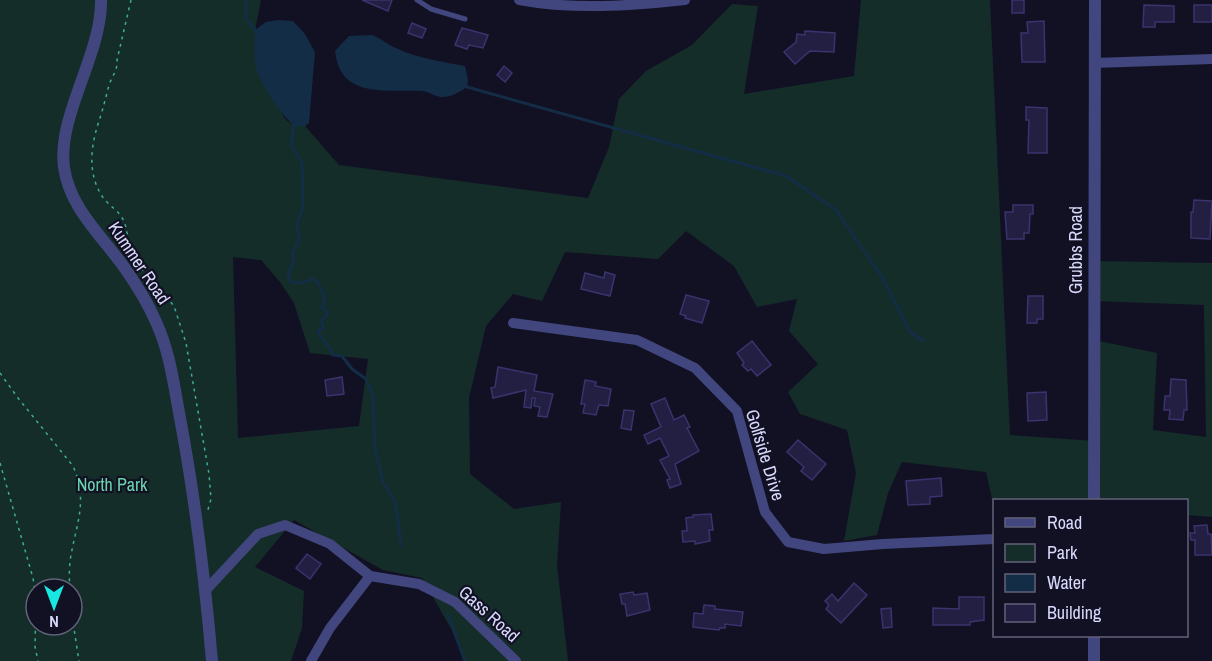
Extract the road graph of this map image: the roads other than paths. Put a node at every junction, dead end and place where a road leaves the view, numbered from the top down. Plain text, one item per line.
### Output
1 (101, 0) edge
2 (417, 0) edge
3 (519, 0) edge
4 (685, 0) edge
5 (1095, 0) edge
6 (465, 19) dead end
7 (1212, 59) edge
8 (1094, 63) junction
9 (513, 323) dead end
10 (1094, 499) edge
11 (993, 539) edge
12 (370, 576) junction
13 (206, 590) junction
14 (1094, 637) edge
15 (212, 661) edge
16 (311, 661) edge
17 (516, 661) edge
18 (1094, 661) edge

1 - 13 street, Kummer Road
2 - 6 lane
3 - 4 street
5 - 8 street, Grubbs Road
7 - 8 street
8 - 10 street, Grubbs Road
9 - 11 street, Golfside Drive
12 - 13 street, Gass Road
12 - 16 street
12 - 17 street, Gass Road
13 - 15 street, Kummer Road
14 - 18 street

